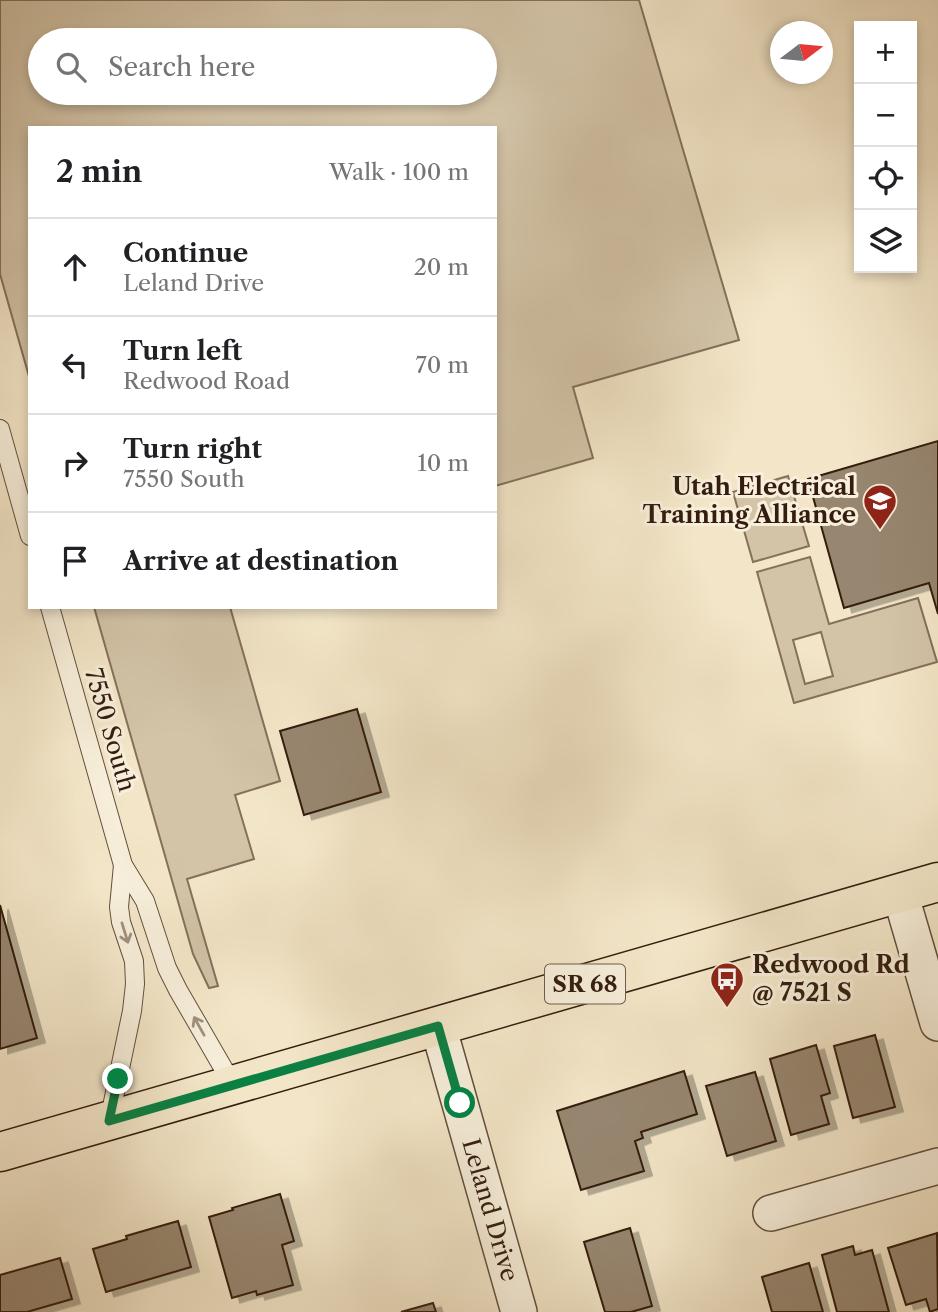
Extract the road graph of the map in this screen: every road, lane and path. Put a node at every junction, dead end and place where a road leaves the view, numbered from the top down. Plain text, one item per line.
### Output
1 (0, 429) edge
2 (28, 529) edge
3 (51, 609) edge
4 (123, 865) junction
5 (938, 883) edge
6 (900, 893) junction
7 (938, 1023) edge
8 (438, 1026) junction
9 (233, 1085) junction
10 (109, 1121) junction
11 (0, 1152) edge
12 (938, 1166) edge
13 (771, 1213) dead end
14 (519, 1312) edge

1 - 2 lane
3 - 4 lane, 7550 South
9 -> 4 lane, 7550 South
4 -> 10 lane, 7550 South
5 - 6 main road, SR 68
6 - 7 street
6 - 8 main road, SR 68
8 - 9 main road, SR 68
8 - 14 street, Leland Drive
9 - 10 main road, SR 68
10 - 11 main road, SR 68
12 - 13 street

